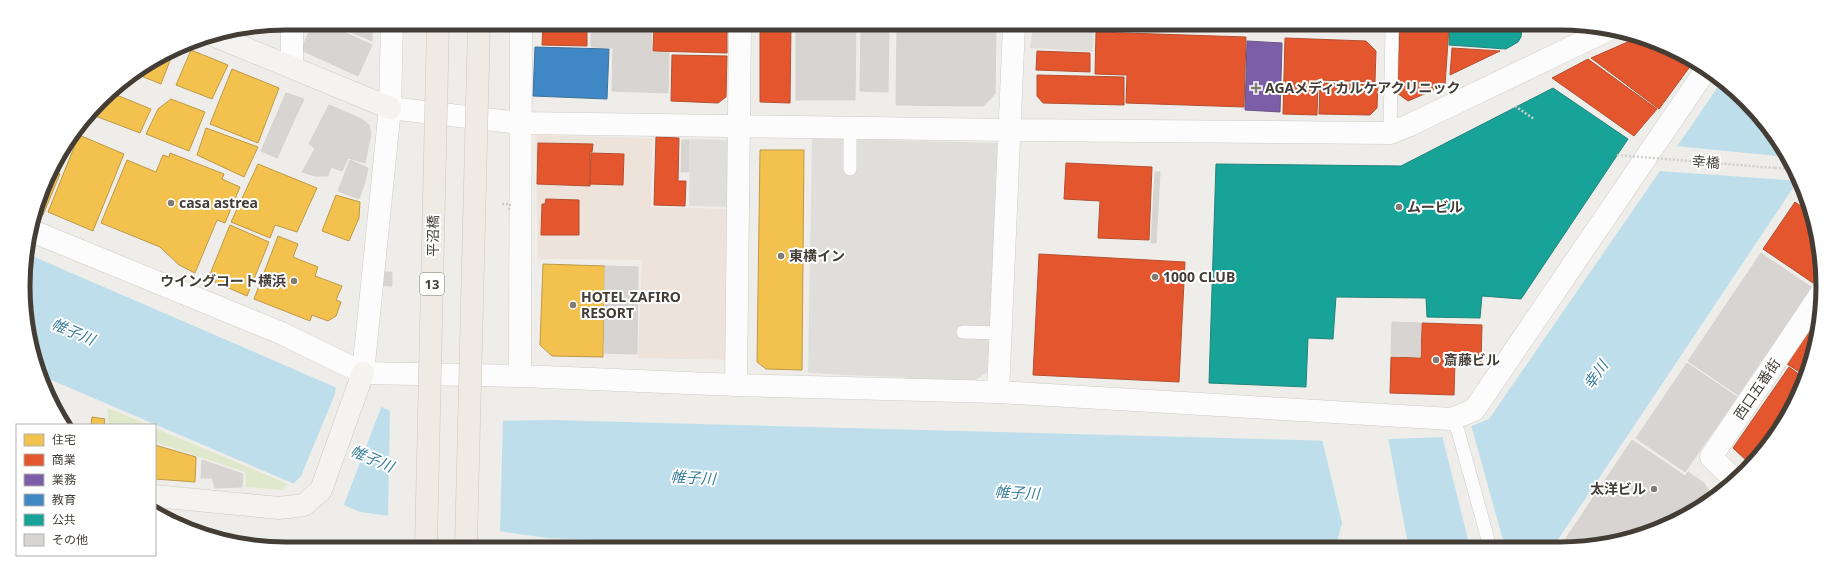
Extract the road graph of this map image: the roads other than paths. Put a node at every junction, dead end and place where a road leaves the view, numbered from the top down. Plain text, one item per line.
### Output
1 (292, 30) edge
2 (392, 30) edge
3 (438, 30) edge
4 (479, 30) edge
5 (521, 30) edge
6 (740, 30) edge
7 (1014, 30) edge
8 (1392, 30) edge
9 (1601, 33) edge
10 (222, 39) edge
11 (292, 67) junction
12 (1703, 74) edge
13 (390, 108) junction
14 (520, 123) junction
15 (739, 126) junction
16 (850, 128) junction
17 (1009, 130) junction
18 (1390, 132) junction
19 (850, 169) dead end
20 (36, 233) edge
21 (1815, 302) edge
22 (963, 332) dead end
23 (1001, 333) junction
24 (363, 373) junction
25 (520, 376) junction
26 (736, 385) junction
27 (998, 392) junction
28 (1452, 419) junction
29 (1731, 476) edge
30 (156, 496) edge
31 (426, 542) edge
32 (466, 542) edge
33 (1489, 542) edge

1 - 11 street
2 - 13 street
3 - 31 main road, 平沼橋 / 13, bridge
4 - 32 main road, bridge
5 - 14 street
6 - 15 street
7 - 17 street
8 - 18 lane
9 - 18 street
10 - 11 street
11 - 13 street
12 - 28 street
13 - 14 street
13 - 24 street
14 - 15 street
14 - 25 street
15 - 16 street
15 - 26 street
16 - 17 street
16 - 19 lane
17 - 18 street
17 - 23 street
20 - 24 street
21 - 29 street, 西口五番街
22 - 23 lane
23 - 27 street
24 - 25 street
24 - 30 street
25 - 26 street
26 - 27 street
27 - 28 street
28 - 33 lane

